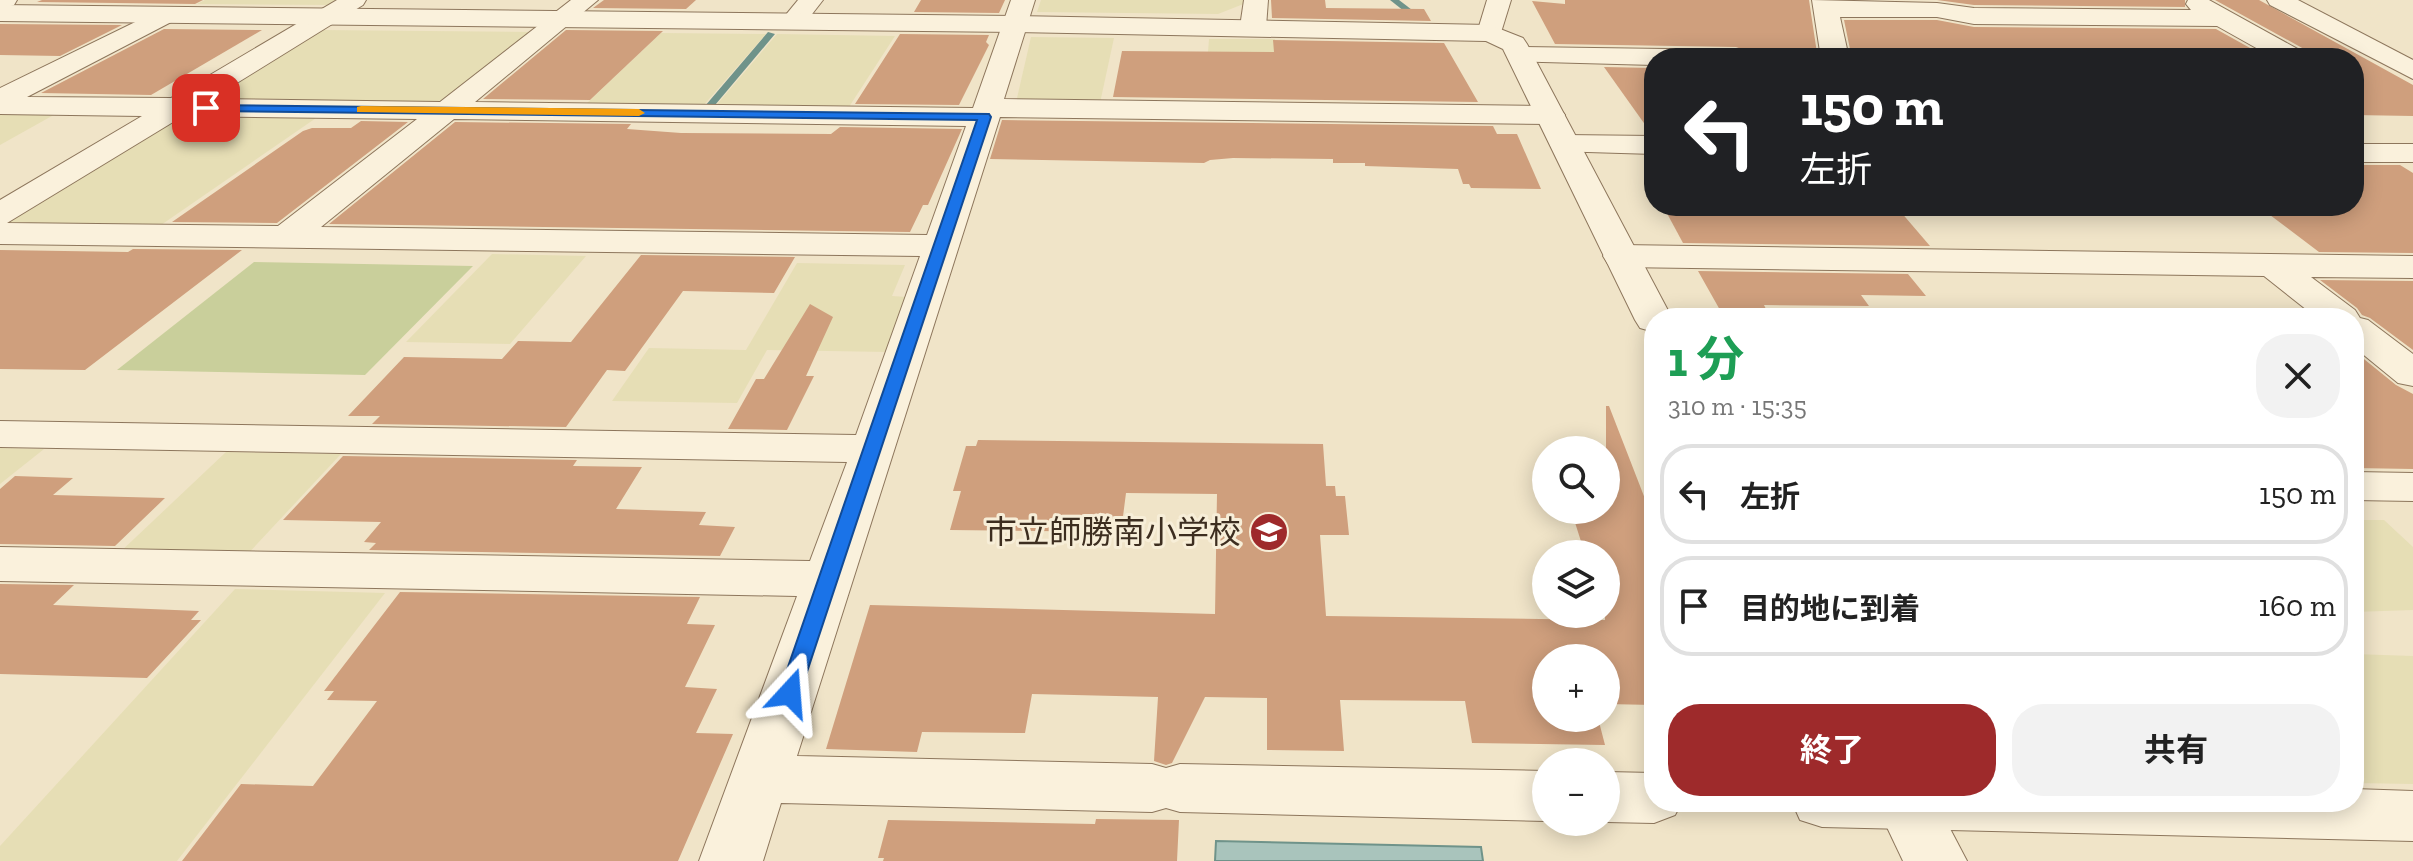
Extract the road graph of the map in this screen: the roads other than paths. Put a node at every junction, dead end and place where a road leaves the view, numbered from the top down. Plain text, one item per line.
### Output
1 (354, 0) edge
2 (586, 0) edge
3 (811, 0) edge
4 (1256, 0) edge
5 (1499, 0) edge
6 (2192, 0) edge
7 (2279, 0) edge
8 (1825, 5) edge
9 (1019, 12) edge
10 (0, 13) edge
11 (166, 15) junction
12 (326, 16) junction
13 (2222, 18) junction
14 (563, 19) junction
15 (793, 22) junction
16 (1253, 27) junction
17 (1490, 33) junction
18 (1833, 48) edge
19 (2275, 48) edge
20 (1520, 55) junction
21 (1644, 57) edge
22 (2364, 65) edge
23 (2410, 67) edge
24 (0, 99) edge
25 (0, 105) edge
26 (176, 107) junction
27 (449, 110) junction
28 (986, 112) junction
29 (1550, 115) junction
30 (1565, 144) junction
31 (1644, 145) edge
32 (2364, 153) edge
33 (2413, 153) edge
34 (0, 214) edge
35 (0, 233) edge
36 (288, 236) junction
37 (941, 246) junction
38 (1621, 256) junction
39 (2273, 265) junction
40 (2413, 267) edge
41 (1648, 308) edge
42 (2328, 308) edge
43 (2364, 336) edge
44 (2413, 374) edge
45 (0, 434) edge
46 (874, 449) junction
47 (2364, 486) edge
48 (2413, 487) edge
49 (0, 564) edge
50 (829, 579) junction
51 (761, 779) junction
52 (1532, 796) edge
53 (1620, 797) edge
54 (1644, 798) edge
55 (1910, 812) edge
56 (2257, 812) edge
57 (2413, 816) edge
58 (731, 861) edge
59 (1935, 861) edge

1 - 12 street
2 - 14 street
3 - 15 street
4 - 16 street
5 - 17 street
6 - 13 street
7 - 23 street
8 - 13 street
8 - 18 street
9 - 15 street
9 - 16 street
9 - 28 street
10 - 11 street
11 - 12 street
11 - 24 street
12 - 14 street
12 - 26 street
13 - 19 street
14 - 15 street
14 - 27 street
16 - 17 street
17 - 20 street
20 - 21 street
20 - 29 street
22 - 23 street
25 - 26 street
26 - 27 street
26 - 34 street
27 - 28 street
27 - 36 street
28 - 29 street
28 - 37 street
29 - 30 street
30 - 31 street
30 - 38 street
32 - 33 street
35 - 36 street
36 - 37 street
37 - 46 street
38 - 39 street
38 - 41 street
39 - 40 street
39 - 42 street
43 - 44 street
45 - 46 street
46 - 50 street
47 - 48 street
49 - 50 street
50 - 51 street
51 - 52 street
51 - 58 street
53 - 54 street
55 - 59 street
56 - 57 street

